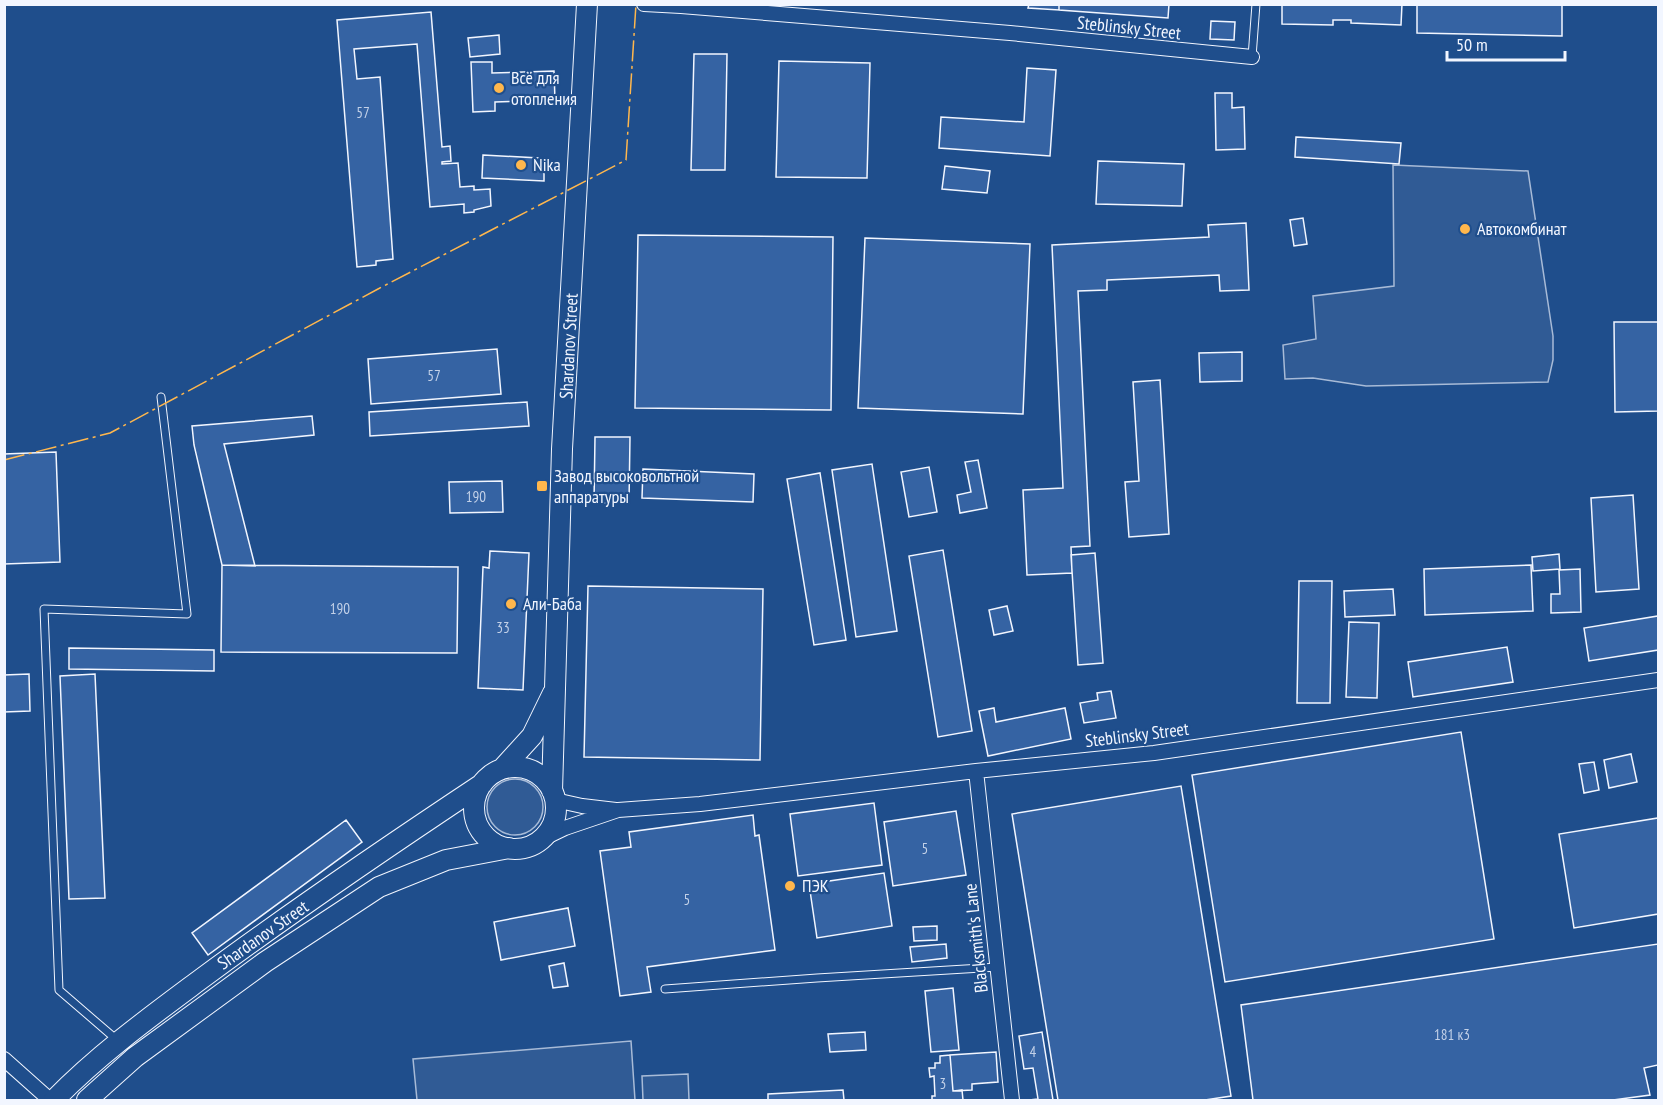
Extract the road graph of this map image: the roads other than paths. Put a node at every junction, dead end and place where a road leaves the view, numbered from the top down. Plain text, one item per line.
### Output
1 (587, 4) edge
2 (644, 4) edge
3 (1256, 4) edge
4 (1252, 57) joint
5 (161, 397) dead end
6 (1659, 680) edge
7 (556, 688) junction
8 (502, 769) junction
9 (976, 771) junction
10 (482, 784) junction
11 (554, 795) junction
12 (618, 810) junction
13 (538, 841) junction
14 (509, 848) junction
15 (998, 967) junction
16 (665, 989) dead end
17 (118, 1041) junction
18 (4, 1059) edge
19 (52, 1101) edge
20 (87, 1101) edge
21 (1012, 1101) edge

1 - 7 main road, Shardanov Street
2 - 4 street, Steblinsky Street
3 - 4 lane
5 - 17 lane
6 - 9 street, Steblinsky Street
7 - 8 main road
7 - 11 main road, Shardanov Street
8 - 10 main road
8 - 11 main road
9 - 12 street, Steblinsky Street
9 - 15 street, Blacksmith's Lane
10 - 14 main road
10 - 17 main road, Shardanov Street
11 - 12 street
11 - 13 main road
12 - 13 street
13 - 14 main road
14 - 20 main road, Shardanov Street
15 - 16 lane
15 - 21 street, Blacksmith's Lane
17 - 19 main road, Shardanov Street
18 - 19 street

